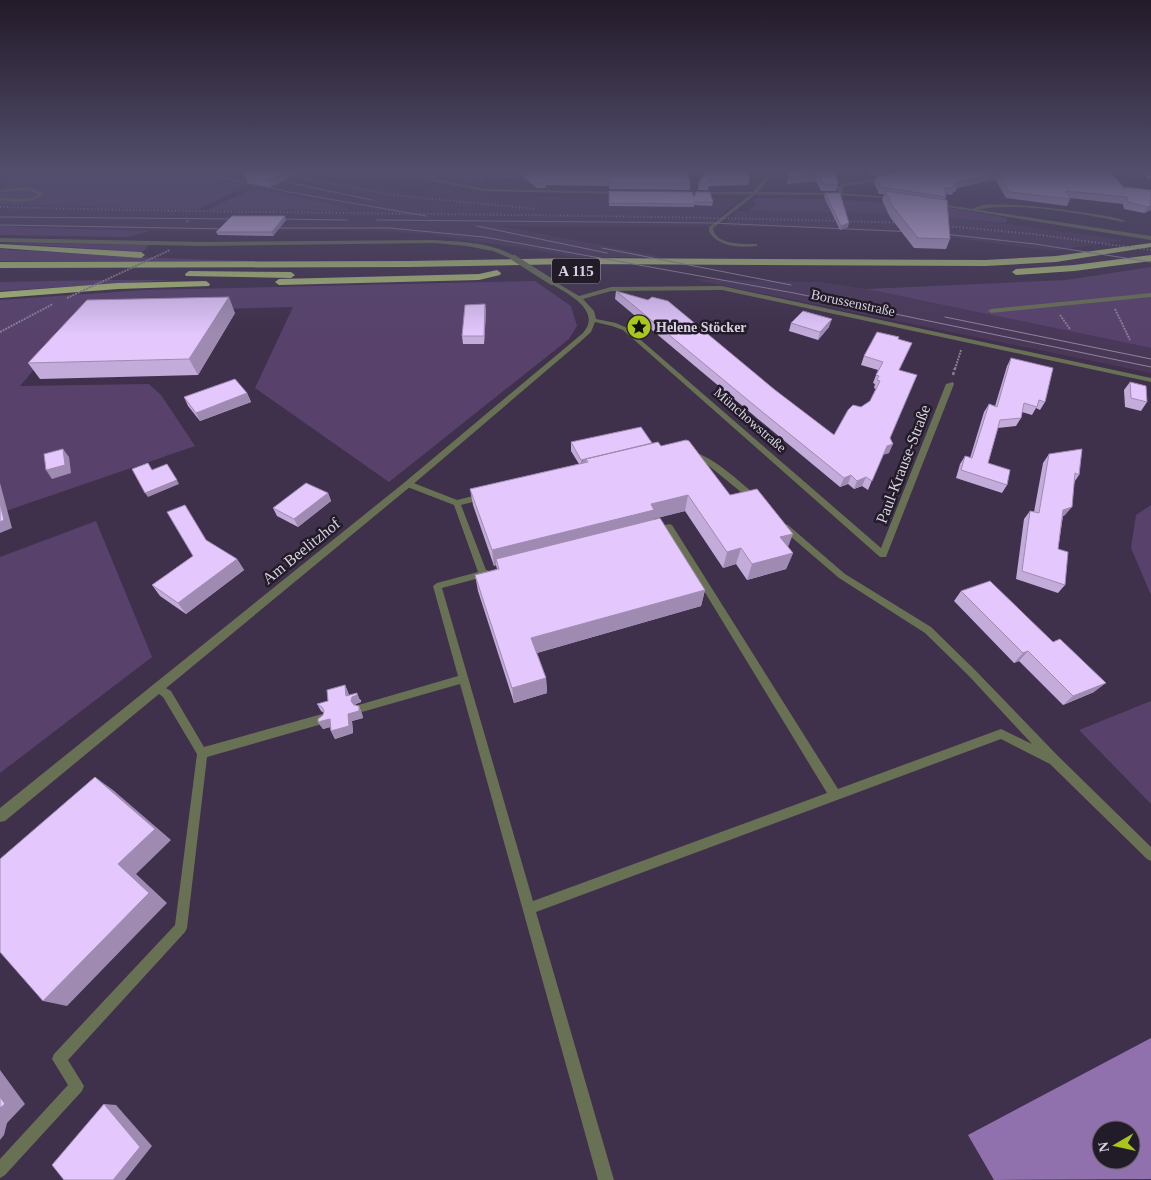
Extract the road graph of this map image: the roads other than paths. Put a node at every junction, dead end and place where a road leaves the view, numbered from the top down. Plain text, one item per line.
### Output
1 (715, 225) edge
2 (1068, 225) edge
3 (1151, 238) edge
4 (0, 240) edge
5 (756, 245) dead end
6 (1151, 245) edge
7 (0, 246) edge
8 (1151, 258) edge
9 (409, 264) junction
10 (0, 266) edge
11 (598, 271) dead end
12 (675, 271) dead end
13 (551, 272) dead end
14 (1006, 272) dead end
15 (506, 273) junction
16 (977, 273) dead end
17 (987, 273) dead end
18 (137, 274) dead end
19 (0, 295) edge
20 (1151, 295) edge
21 (578, 298) junction
22 (991, 311) dead end
23 (592, 320) junction
24 (1151, 380) edge
25 (950, 384) road end
26 (679, 452) edge
27 (408, 484) junction
28 (486, 496) edge
29 (457, 503) junction
30 (762, 505) edge
31 (776, 518) edge
32 (641, 534) edge
33 (883, 555) joint
34 (462, 680) junction
35 (157, 687) junction
36 (362, 708) dead end
37 (322, 719) edge
38 (202, 753) junction
39 (1054, 760) junction
40 (836, 795) junction
41 (0, 816) edge
42 (1151, 855) edge
43 (528, 909) junction
44 (0, 1170) edge
45 (606, 1180) edge

1 - 5 lane
2 - 3 street
4 - 21 street, bridge
6 - 9 highway, A 115
7 - 9 highway
8 - 14 highway
9 - 10 highway, A 115
11 - 12 highway, A 115
13 - 15 highway, A 115
15 - 18 highway, A 115
15 - 19 highway
16 - 17 highway
20 - 22 lane
21 - 23 street
21 - 24 street, Borussenstraße
23 - 27 street, Am Beelitzhof
23 - 33 street, Münchowstraße
25 - 33 street, Paul-Krause-Straße
26 - 30 lane
27 - 29 lane
27 - 35 street, Am Beelitzhof
28 - 29 lane
29 - 34 lane
31 - 39 lane
32 - 40 lane
34 - 36 lane
34 - 43 lane
35 - 38 lane
35 - 41 street, Am Beelitzhof
37 - 38 lane
38 - 44 lane
39 - 40 lane
39 - 42 lane
40 - 43 lane
43 - 45 lane

